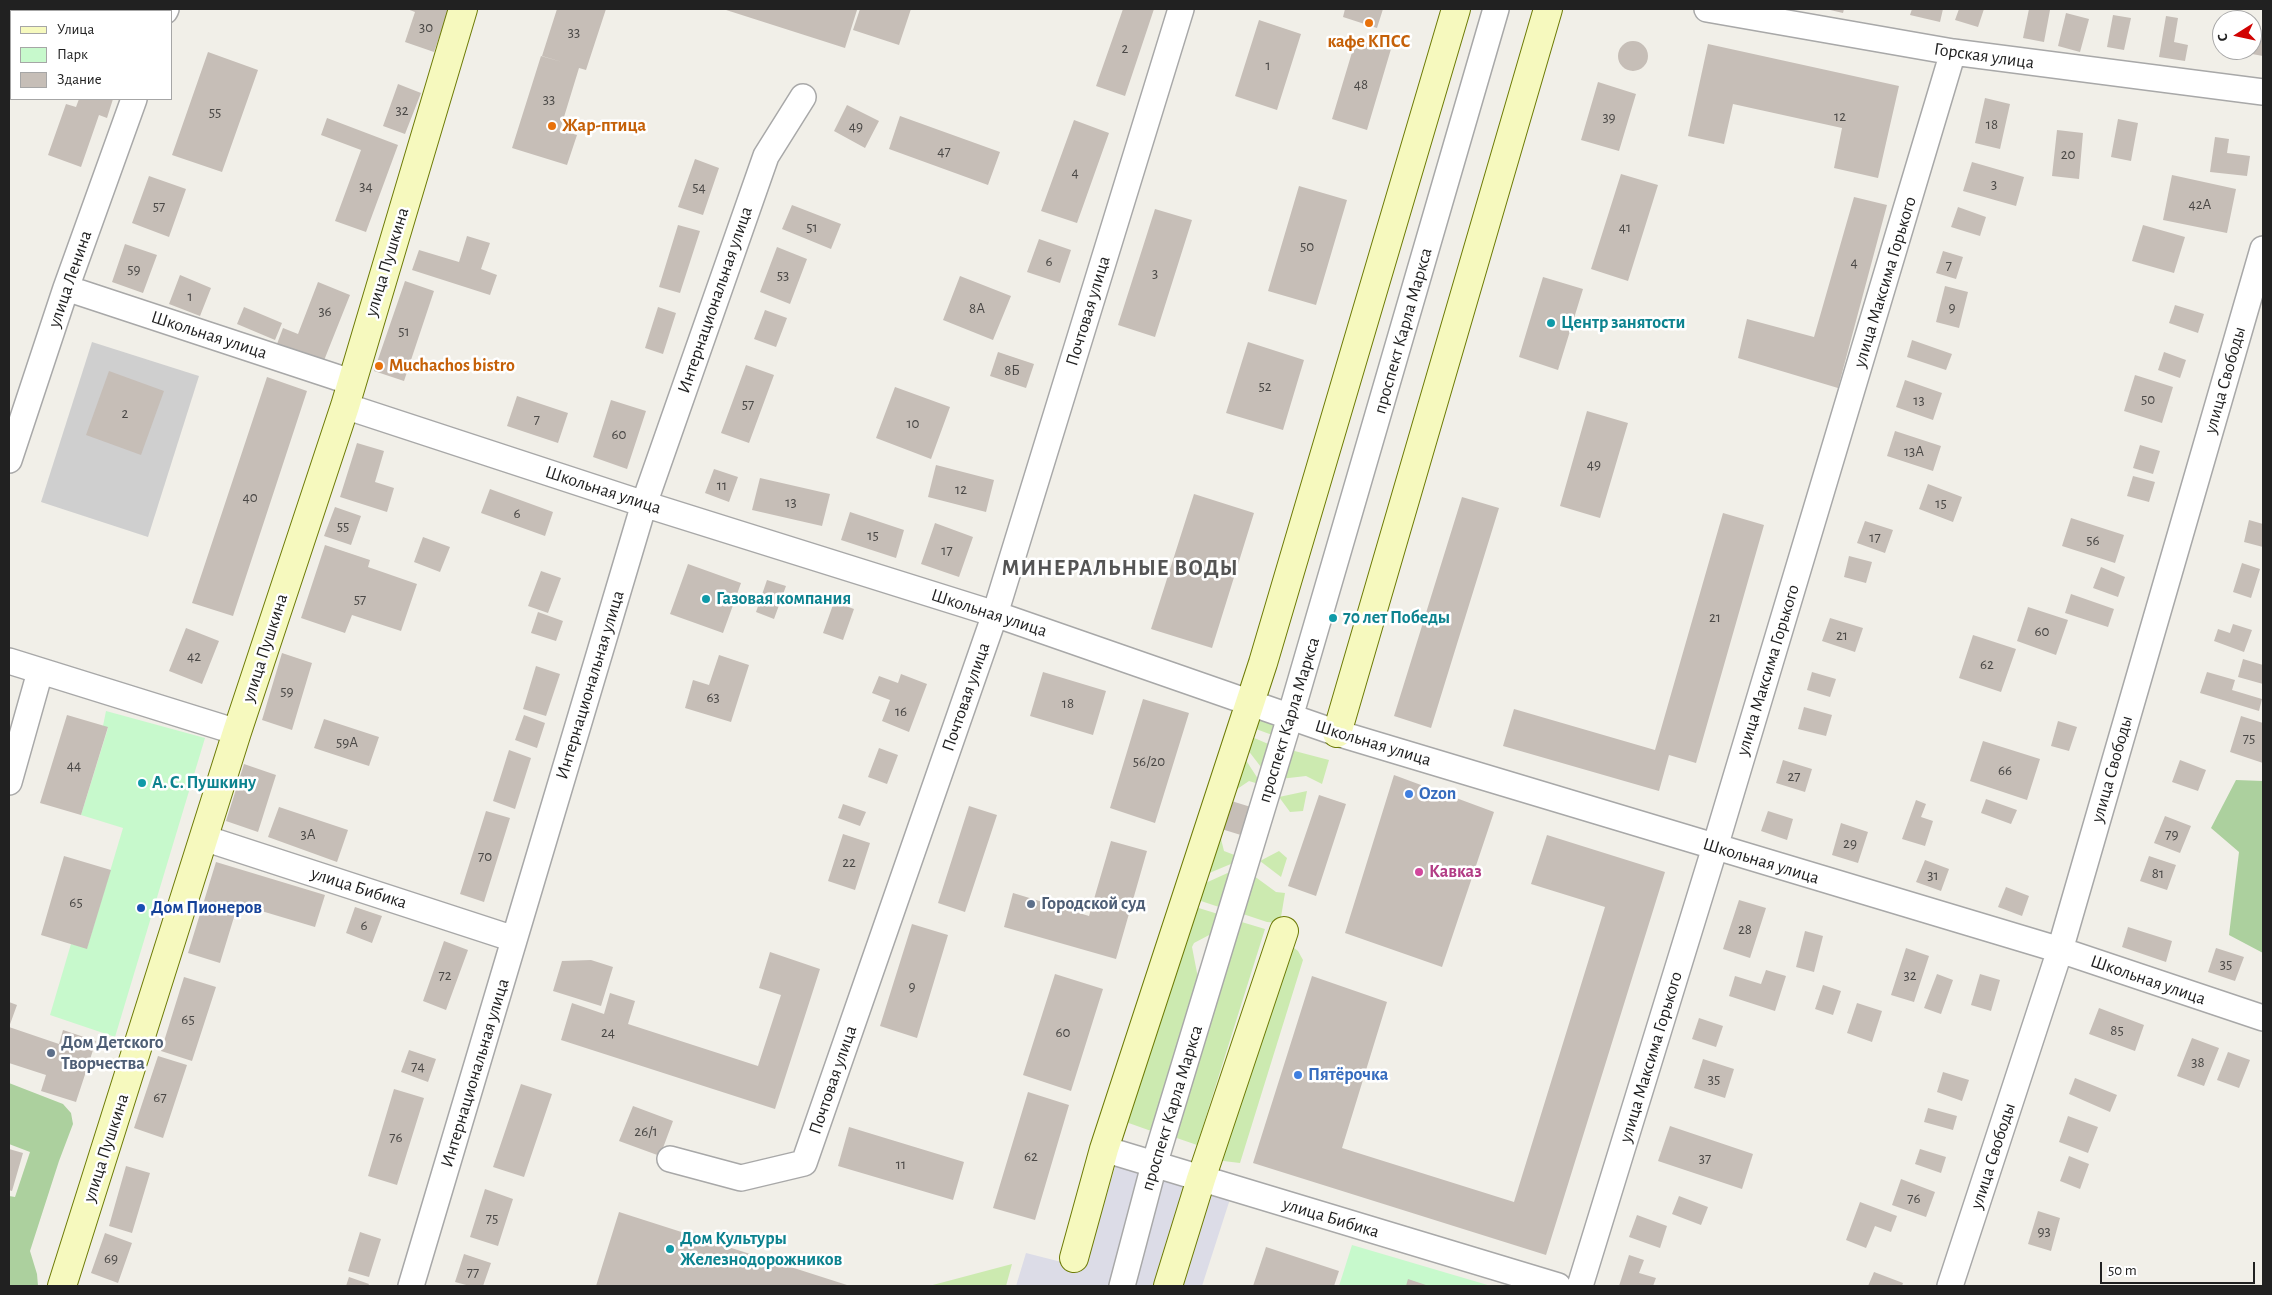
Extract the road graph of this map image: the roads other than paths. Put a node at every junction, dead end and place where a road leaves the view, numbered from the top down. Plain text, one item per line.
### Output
1 (463, 9) edge
2 (1181, 9) edge
3 (1456, 9) edge
4 (1496, 9) edge
5 (1548, 9) edge
6 (1707, 9) edge
7 (1953, 52) junction
8 (2263, 92) edge
9 (803, 97) dead end
10 (134, 100) edge
11 (2263, 249) edge
12 (66, 288) junction
13 (348, 394) junction
14 (9, 460) edge
15 (644, 504) junction
16 (995, 614) junction
17 (9, 661) edge
18 (40, 672) junction
19 (1250, 702) junction
20 (1290, 717) junction
21 (237, 732) junction
22 (1337, 733) junction
23 (9, 782) edge
24 (204, 838) junction
25 (1716, 847) junction
26 (1284, 931) dead end
27 (514, 939) junction
28 (2060, 950) junction
29 (2263, 1018) edge
30 (1104, 1150) junction
31 (670, 1158) dead end
32 (1154, 1165) junction
33 (1201, 1179) junction
34 (1074, 1258) dead end
35 (62, 1286) edge
36 (411, 1286) edge
37 (1122, 1286) edge
38 (1168, 1286) edge
39 (1558, 1286) edge
40 (1580, 1286) edge
41 (1950, 1286) edge

1 - 13 street, улица Пушкина
2 - 16 street, Почтовая улица
3 - 19 street
4 - 20 street, проспект Карла Маркса
5 - 22 street
6 - 7 street, Горская улица
7 - 8 street, Горская улица
7 - 25 street, улица Максима Горького
9 - 15 street, Интернациональная улица
10 - 12 street, улица Ленина
11 - 28 street, улица Свободы
12 - 13 street, Школьная улица
12 - 14 street, улица Ленина
13 - 15 street, Школьная улица
13 - 21 street, улица Пушкина
15 - 16 street, Школьная улица
15 - 27 street, Интернациональная улица
16 - 19 street, Школьная улица
16 - 31 street, Почтовая улица
17 - 18 street
18 - 21 street
18 - 23 street
19 - 20 street, Школьная улица
19 - 30 street
20 - 22 street, Школьная улица
20 - 32 street, проспект Карла Маркса
21 - 24 street, улица Пушкина
22 - 25 street, Школьная улица
24 - 27 street, улица Бибика
24 - 35 street, улица Пушкина
25 - 28 street, Школьная улица
25 - 40 street, улица Максима Горького
26 - 33 street
27 - 36 street, Интернациональная улица
28 - 29 street, Школьная улица
28 - 41 street, улица Свободы
30 - 32 street, улица Бибика
30 - 34 street
32 - 33 street, улица Бибика
32 - 37 street, проспект Карла Маркса
33 - 38 street
33 - 39 street, улица Бибика

